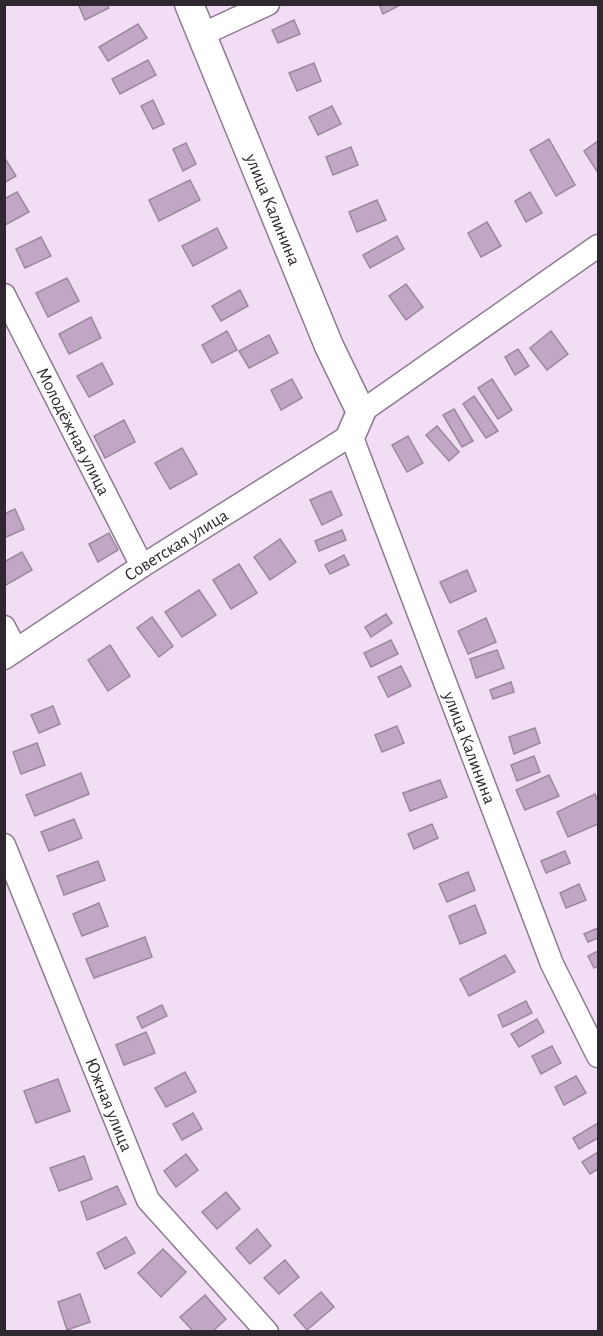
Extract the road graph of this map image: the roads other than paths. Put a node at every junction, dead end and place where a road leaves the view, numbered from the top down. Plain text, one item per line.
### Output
1 (189, 4) edge
2 (268, 4) edge
3 (201, 35) junction
4 (598, 246) edge
5 (4, 295) edge
6 (356, 424) junction
7 (142, 566) junction
8 (4, 627) edge
9 (10, 654) edge
10 (4, 845) edge
11 (598, 1056) edge
12 (267, 1332) edge

1 - 3 street, улица Калинина
2 - 3 street
3 - 6 street, улица Калинина
4 - 6 street, Советская улица
5 - 7 street, Молодёжная улица
6 - 7 street, Советская улица
6 - 11 street, улица Калинина
7 - 9 street, Советская улица
8 - 9 street
10 - 12 street, Южная улица

